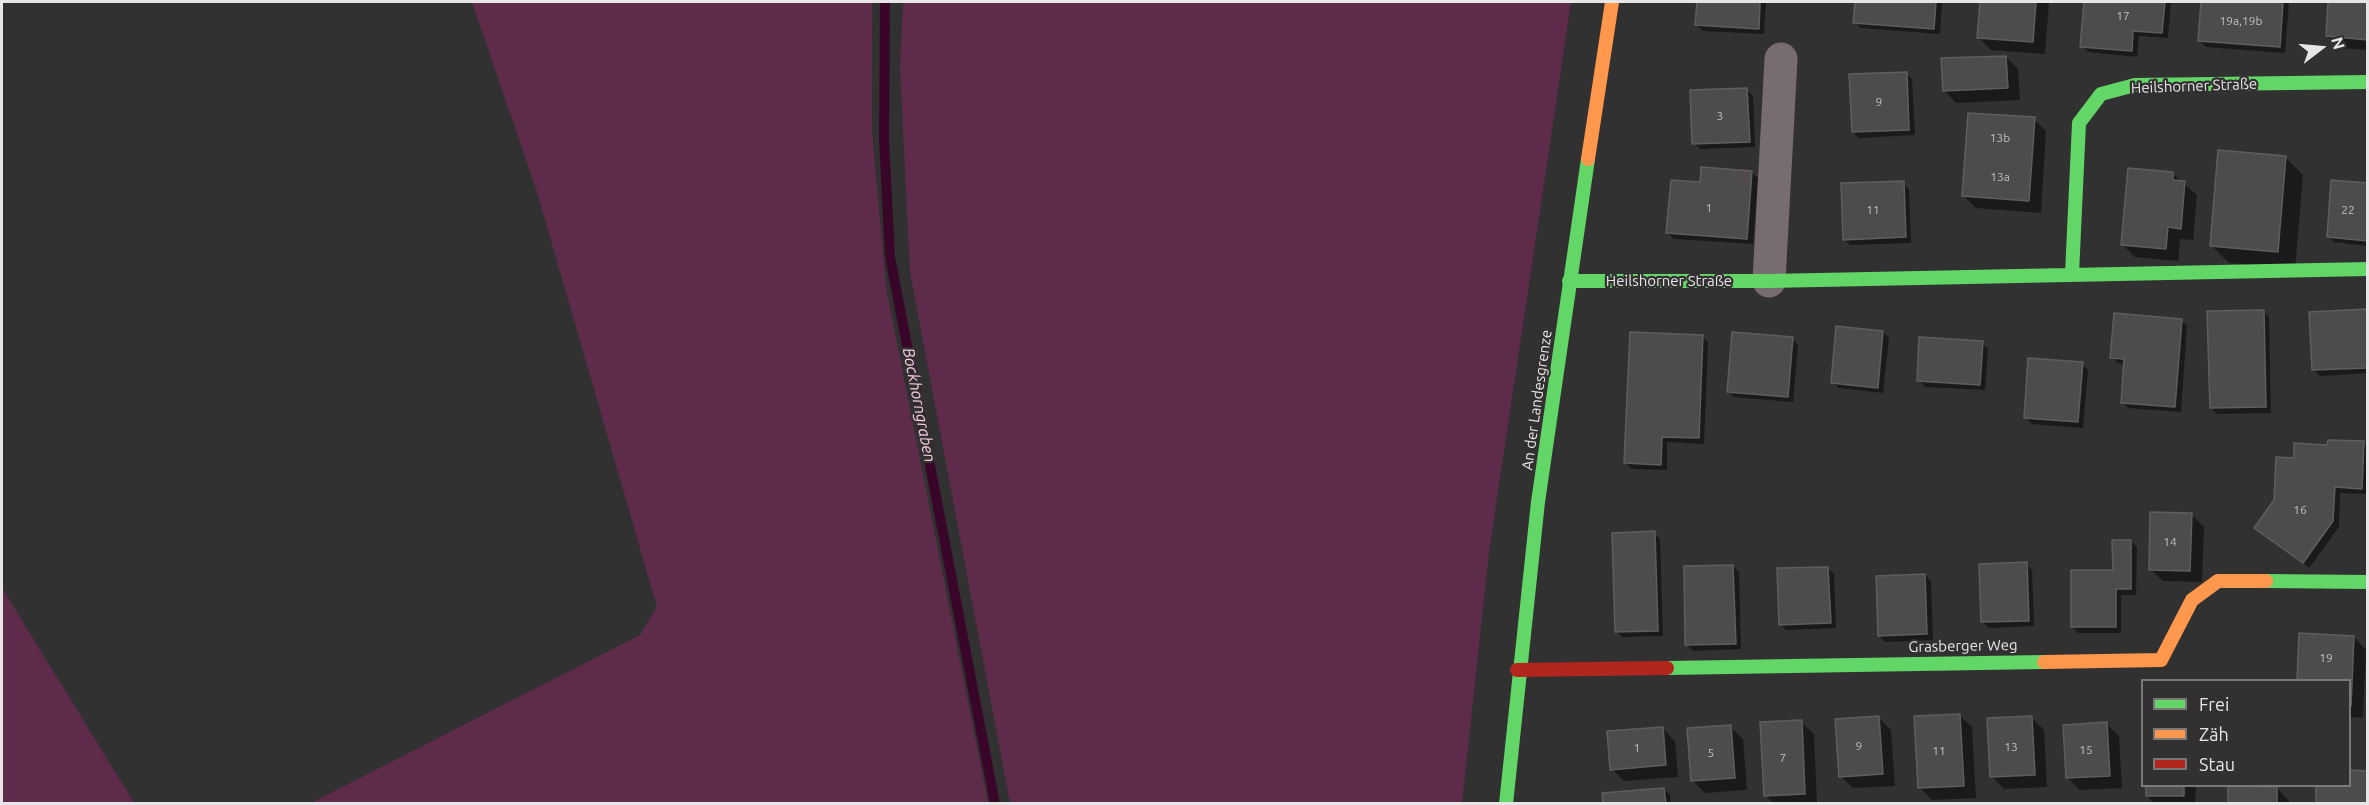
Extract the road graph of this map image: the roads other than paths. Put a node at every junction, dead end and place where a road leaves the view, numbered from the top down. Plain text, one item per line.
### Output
1 (1612, 2) edge
2 (1781, 59) dead end
3 (2367, 82) edge
4 (2367, 269) edge
5 (2072, 274) junction
6 (1569, 281) junction
7 (1769, 281) junction
8 (2367, 582) edge
9 (1517, 670) junction
10 (1506, 804) edge

1 - 6 street, An der Landesgrenze
2 - 7 street
3 - 5 street, Heilshorner Straße
4 - 5 street, Heilshorner Straße
5 - 7 street, Heilshorner Straße
6 - 7 street, Heilshorner Straße
6 - 9 street, An der Landesgrenze
8 - 9 street, Grasberger Weg
9 - 10 street, An der Landesgrenze

